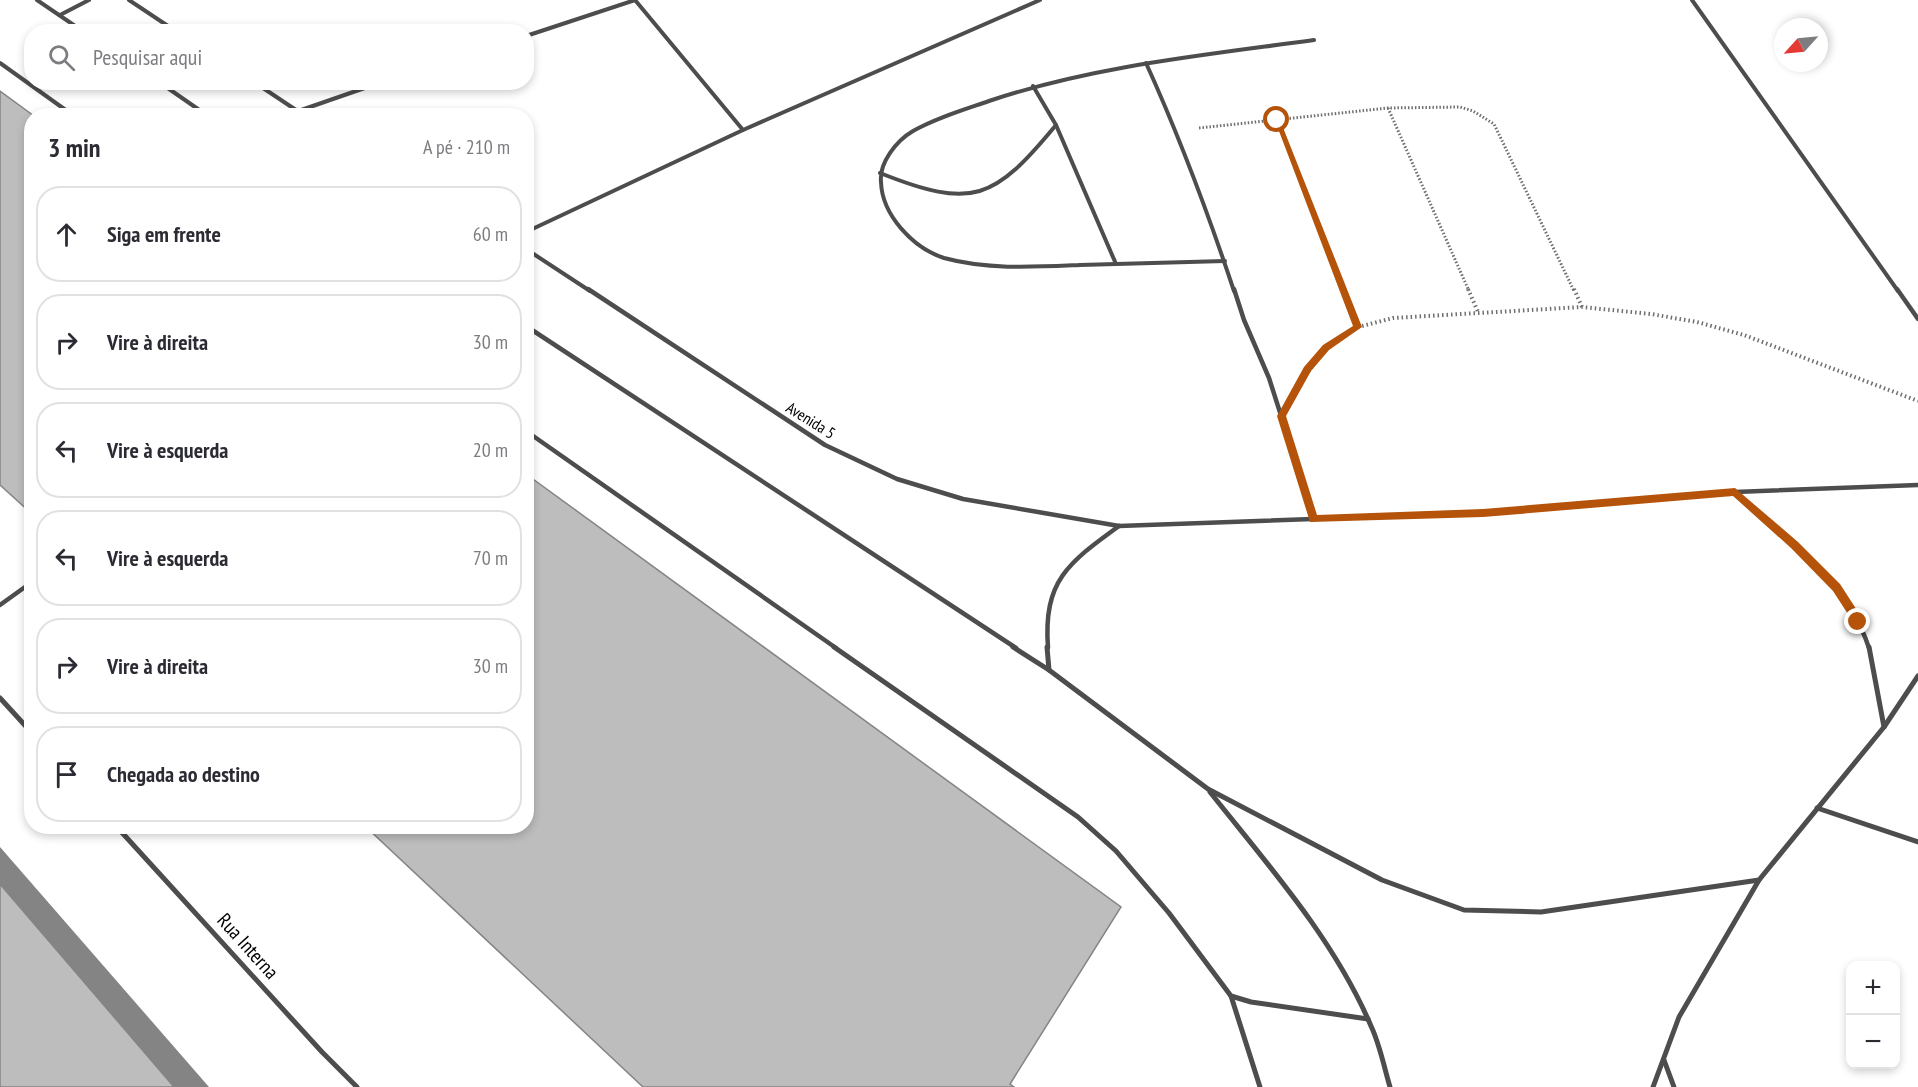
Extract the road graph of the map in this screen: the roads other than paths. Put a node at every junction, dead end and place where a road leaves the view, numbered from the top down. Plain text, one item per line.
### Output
1 (37, 0) edge
2 (89, 0) edge
3 (129, 0) edge
4 (635, 0) edge
5 (1040, 0) edge
6 (1692, 0) edge
7 (60, 15) junction
8 (73, 24) edge
9 (165, 24) edge
10 (534, 33) edge
11 (1314, 40) dead end
12 (0, 63) edge
13 (1146, 63) junction
14 (24, 80) edge
15 (1033, 86) junction
16 (38, 90) edge
17 (170, 90) edge
18 (266, 90) edge
19 (357, 90) edge
20 (63, 108) edge
21 (196, 108) edge
22 (293, 108) edge
23 (302, 108) edge
24 (1056, 125) junction
25 (743, 130) junction
26 (880, 173) junction
27 (534, 228) edge
28 (534, 254) edge
29 (1225, 261) junction
30 (1116, 264) junction
31 (1918, 319) edge
32 (534, 331) edge
33 (534, 437) edge
34 (1918, 485) edge
35 (1735, 492) junction
36 (1314, 519) junction
37 (1119, 526) junction
38 (24, 588) edge
39 (0, 605) edge
40 (1049, 670) junction
41 (1918, 676) edge
42 (0, 698) edge
43 (24, 724) edge
44 (1884, 727) junction
45 (1208, 789) junction
46 (1817, 808) junction
47 (123, 834) edge
48 (1918, 842) edge
49 (1759, 880) junction
50 (1231, 996) junction
51 (1368, 1019) junction
52 (1664, 1060) junction
53 (357, 1087) edge
54 (1260, 1087) edge
55 (1390, 1087) edge
56 (1653, 1087) edge
57 (1674, 1087) edge

1 - 7 lane
2 - 7 lane
3 - 9 lane
4 - 10 lane
4 - 25 lane
5 - 25 lane
6 - 31 lane
7 - 8 lane
11 - 13 lane
12 - 14 lane
13 - 15 lane
13 - 29 lane
15 - 24 lane
15 - 26 lane
16 - 20 lane
17 - 21 lane
18 - 22 lane
19 - 23 lane
24 - 26 lane
24 - 30 lane
25 - 27 lane
26 - 30 lane
28 - 37 lane, Avenida 5
29 - 30 lane
29 - 36 lane
32 - 40 lane
33 - 50 lane
34 - 35 lane, Avenida 5
35 - 36 lane, Avenida 5
35 - 44 lane
36 - 37 lane, Avenida 5
37 - 40 lane
38 - 39 lane
40 - 45 lane
41 - 44 lane
42 - 43 lane
44 - 46 lane
45 - 49 lane
45 - 51 lane
46 - 48 lane
46 - 49 lane
47 - 53 lane, Rua Interna
49 - 52 lane
50 - 51 lane
50 - 54 lane
51 - 55 lane
52 - 56 lane
52 - 57 lane

